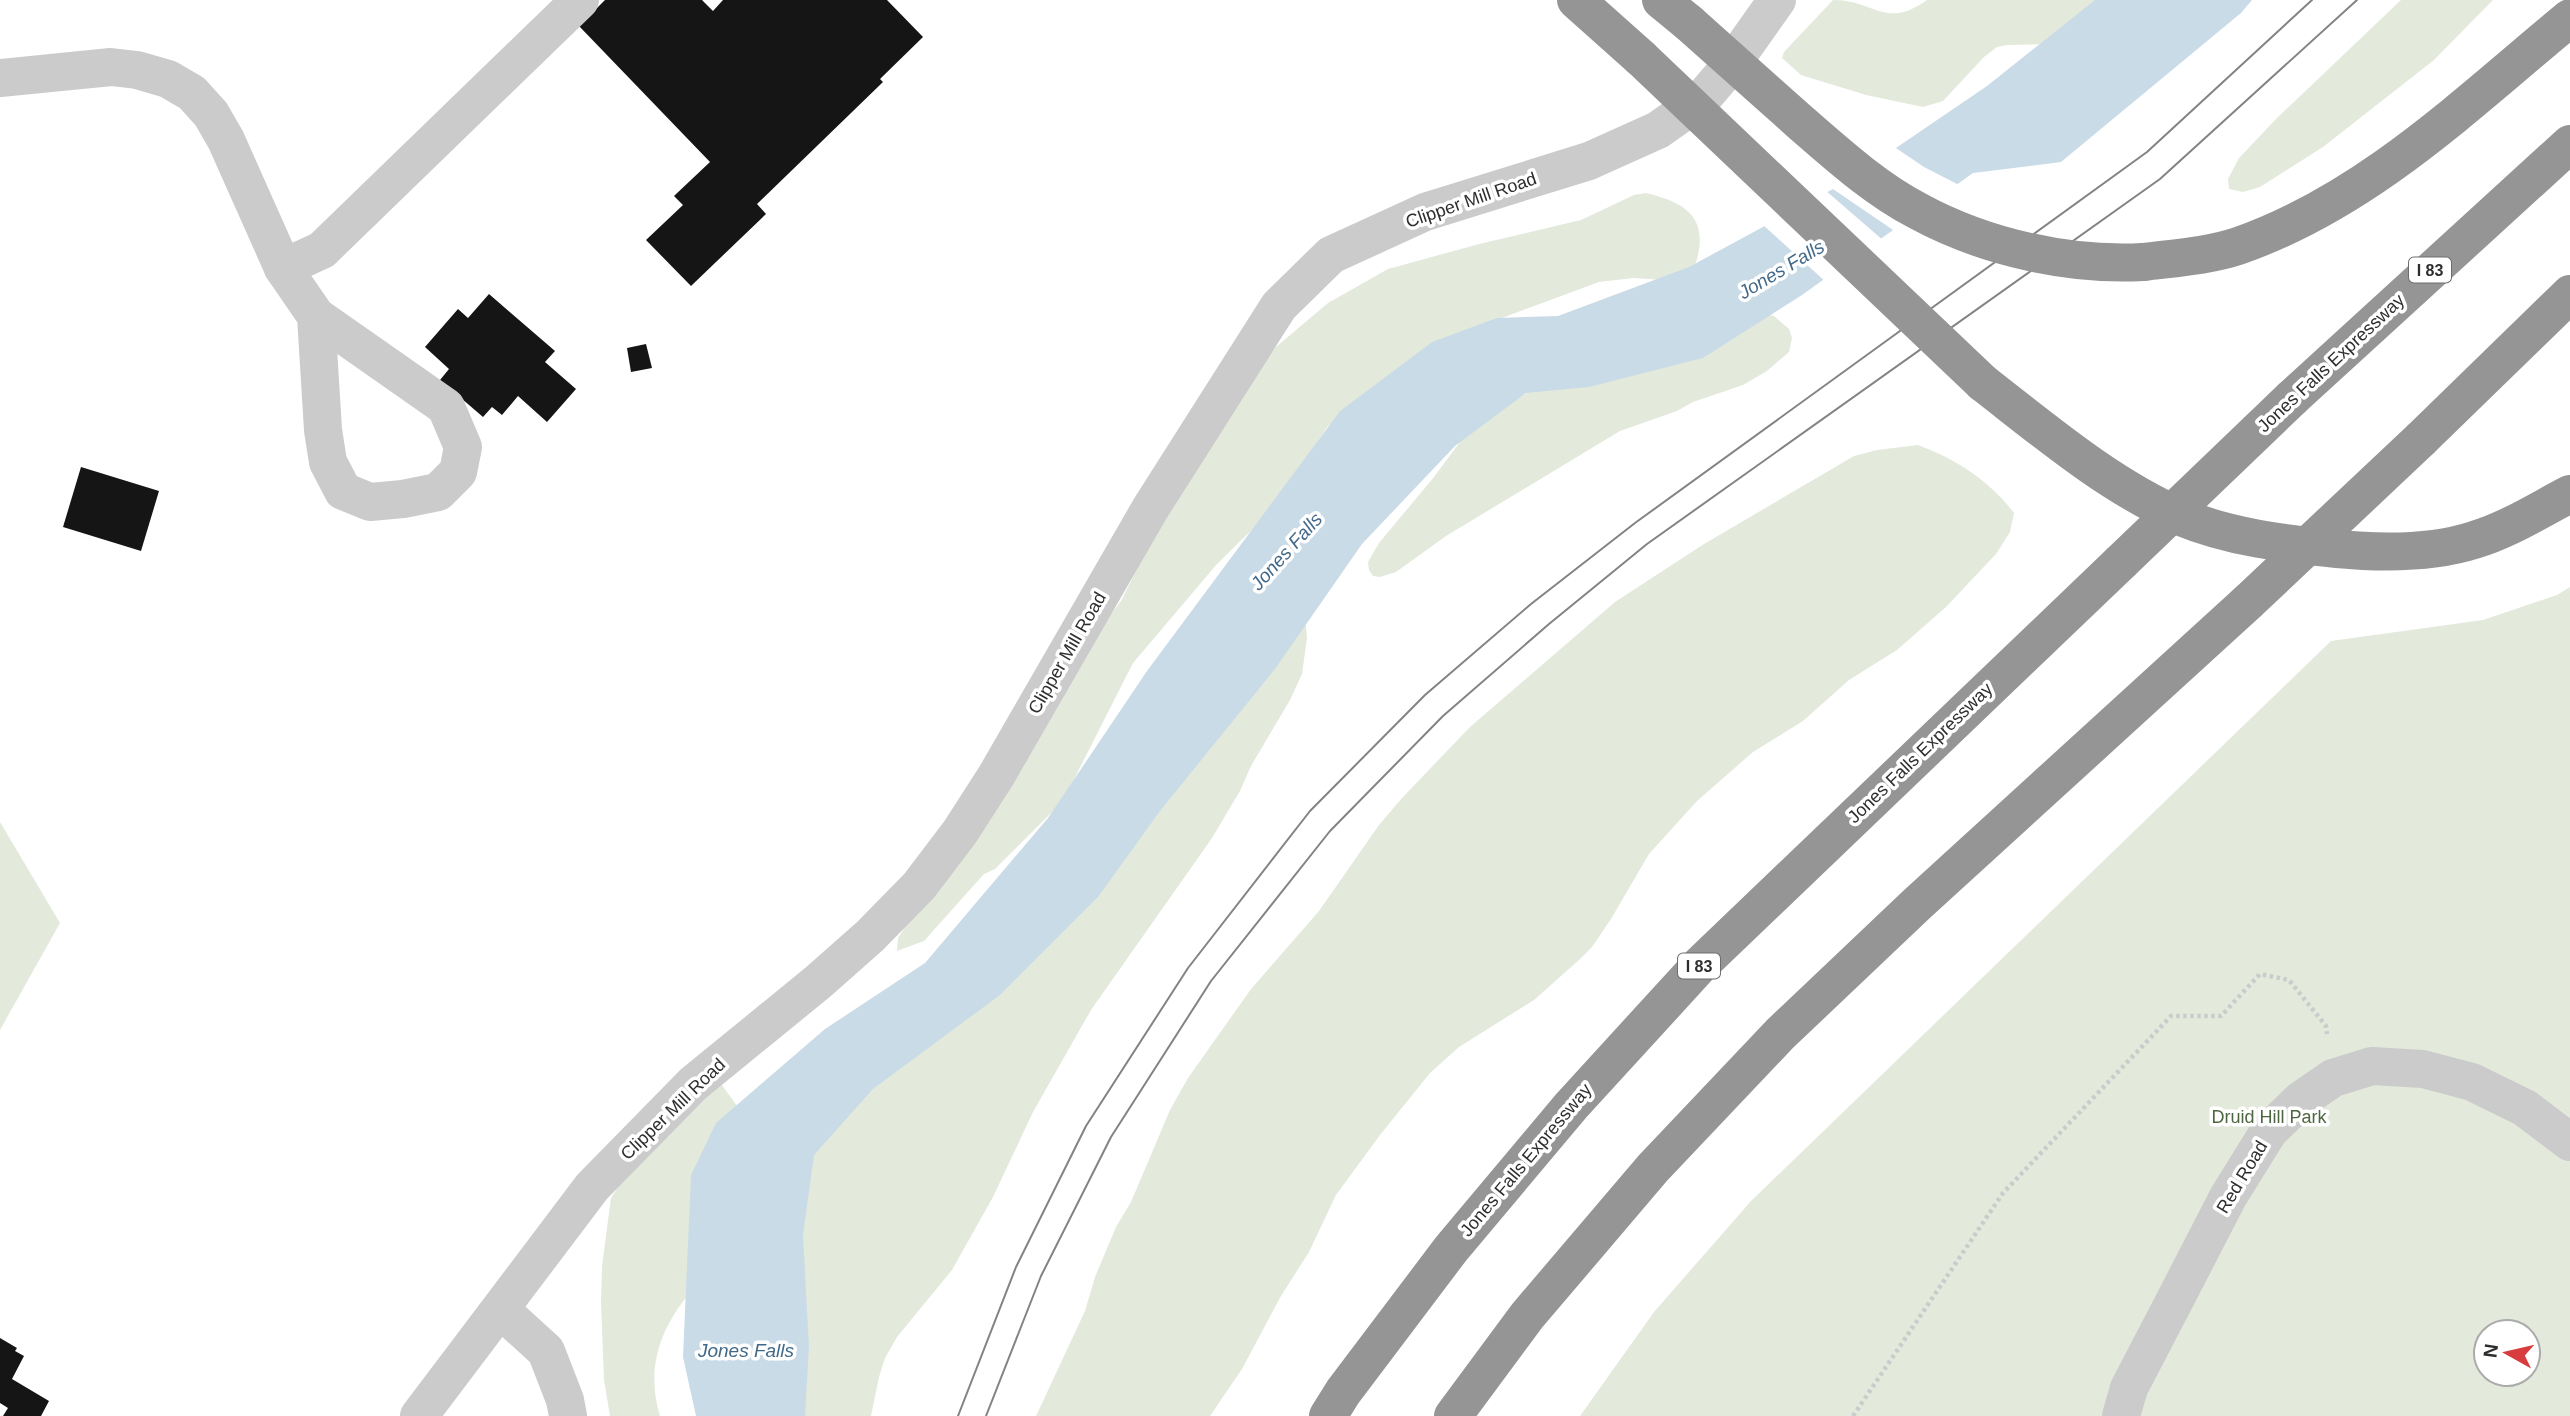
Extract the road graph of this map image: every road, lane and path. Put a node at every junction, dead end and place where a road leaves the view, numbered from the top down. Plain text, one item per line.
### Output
1 (580, 0) edge
2 (1576, 0) edge
3 (1777, 0) edge
4 (1675, 12) edge
5 (2570, 18) edge
6 (0, 78) edge
7 (2570, 144) edge
8 (283, 268) junction
9 (2570, 294) edge
10 (316, 316) junction
11 (2570, 494) edge
12 (2333, 1078) junction
13 (2570, 1142) edge
14 (500, 1310) junction
15 (419, 1416) edge
16 (568, 1416) edge
17 (1328, 1416) edge
18 (1453, 1416) edge
19 (1853, 1416) edge
20 (2121, 1416) edge

1 - 8 street
2 - 11 highway, bridge
3 - 14 street, Clipper Mill Road
4 - 5 highway, bridge
6 - 8 street
7 - 17 highway, Jones Falls Expressway / I 83, bridge
8 - 10 street
9 - 18 highway, bridge
10 - 10 street
12 - 13 street, Red Road
12 - 19 path
12 - 20 street, Red Road
14 - 15 street, Clipper Mill Road
14 - 16 street

